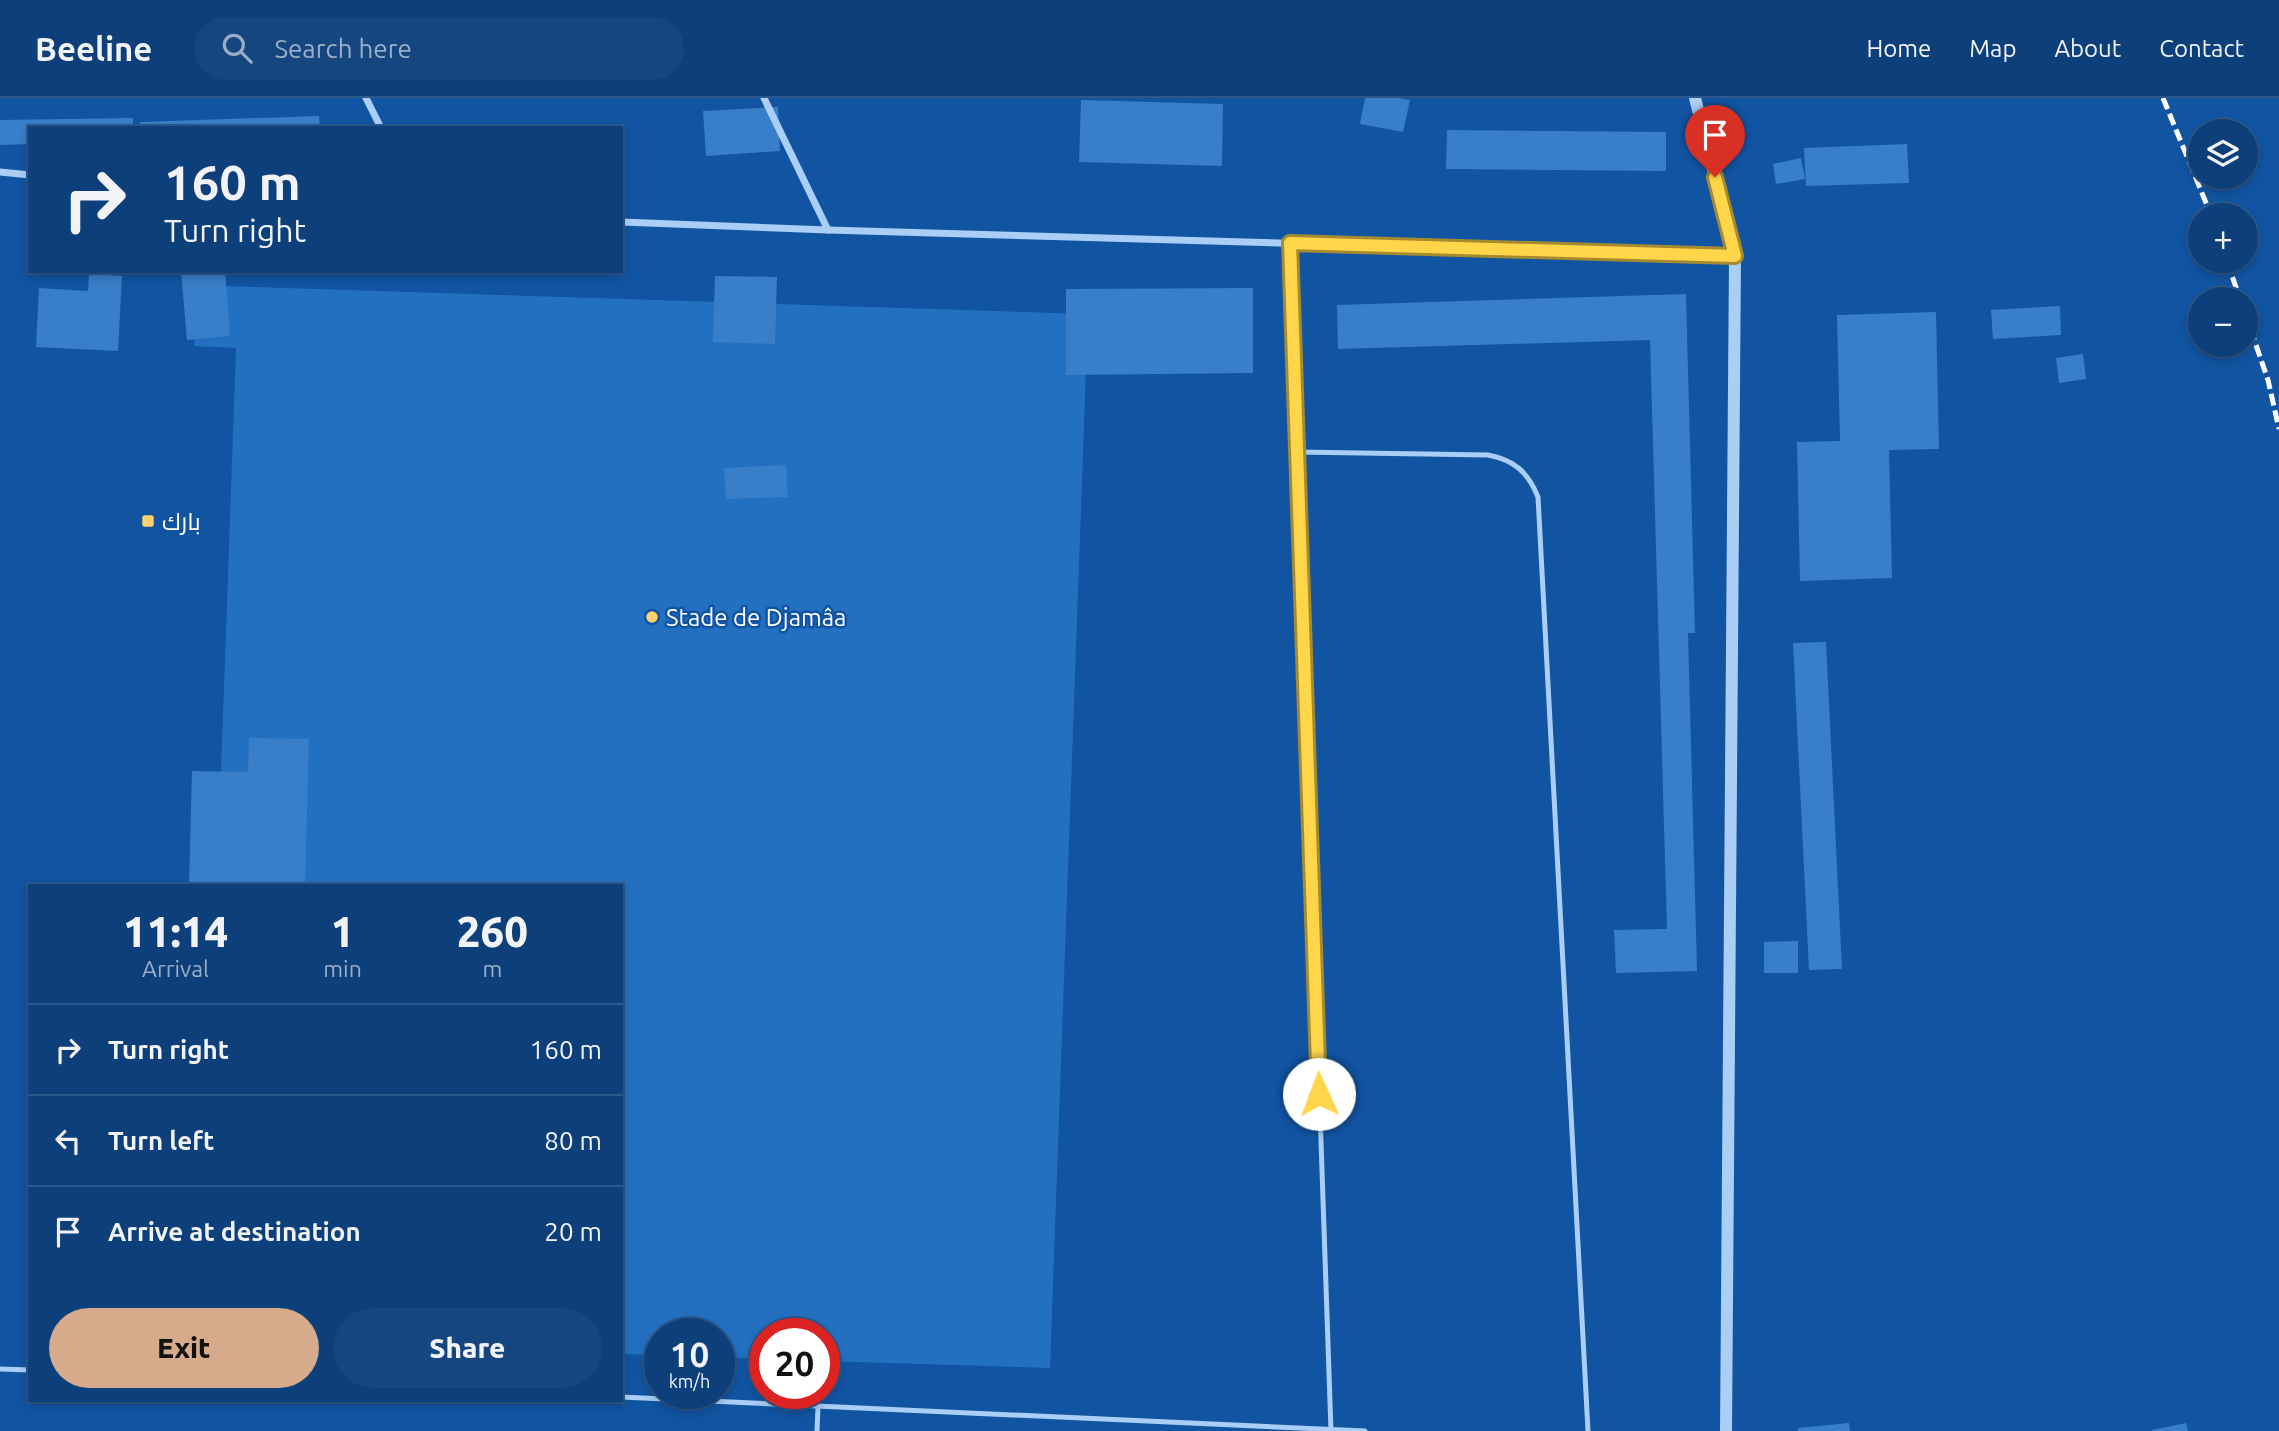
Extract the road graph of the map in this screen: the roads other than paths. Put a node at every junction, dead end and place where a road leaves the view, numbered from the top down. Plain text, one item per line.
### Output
1 (366, 98) edge
2 (764, 98) edge
3 (1695, 98) edge
4 (380, 126) edge
5 (0, 172) edge
6 (28, 175) edge
7 (623, 222) edge
8 (828, 230) junction
9 (1290, 243) junction
10 (1735, 256) junction
11 (1297, 452) junction
12 (0, 1369) edge
13 (28, 1370) edge
14 (623, 1397) edge
15 (749, 1403) edge
16 (840, 1407) edge
17 (818, 1409) edge
18 (1331, 1430) edge
19 (817, 1431) edge
20 (1365, 1431) edge
21 (1588, 1431) edge
22 (1726, 1431) edge

1 - 4 street
2 - 8 street
3 - 10 street
5 - 6 street
7 - 8 street
8 - 9 street
9 - 10 street
9 - 11 lane
10 - 22 street
11 - 18 lane
11 - 21 lane
12 - 13 lane
14 - 15 lane
16 - 18 lane
17 - 19 lane
18 - 20 lane

